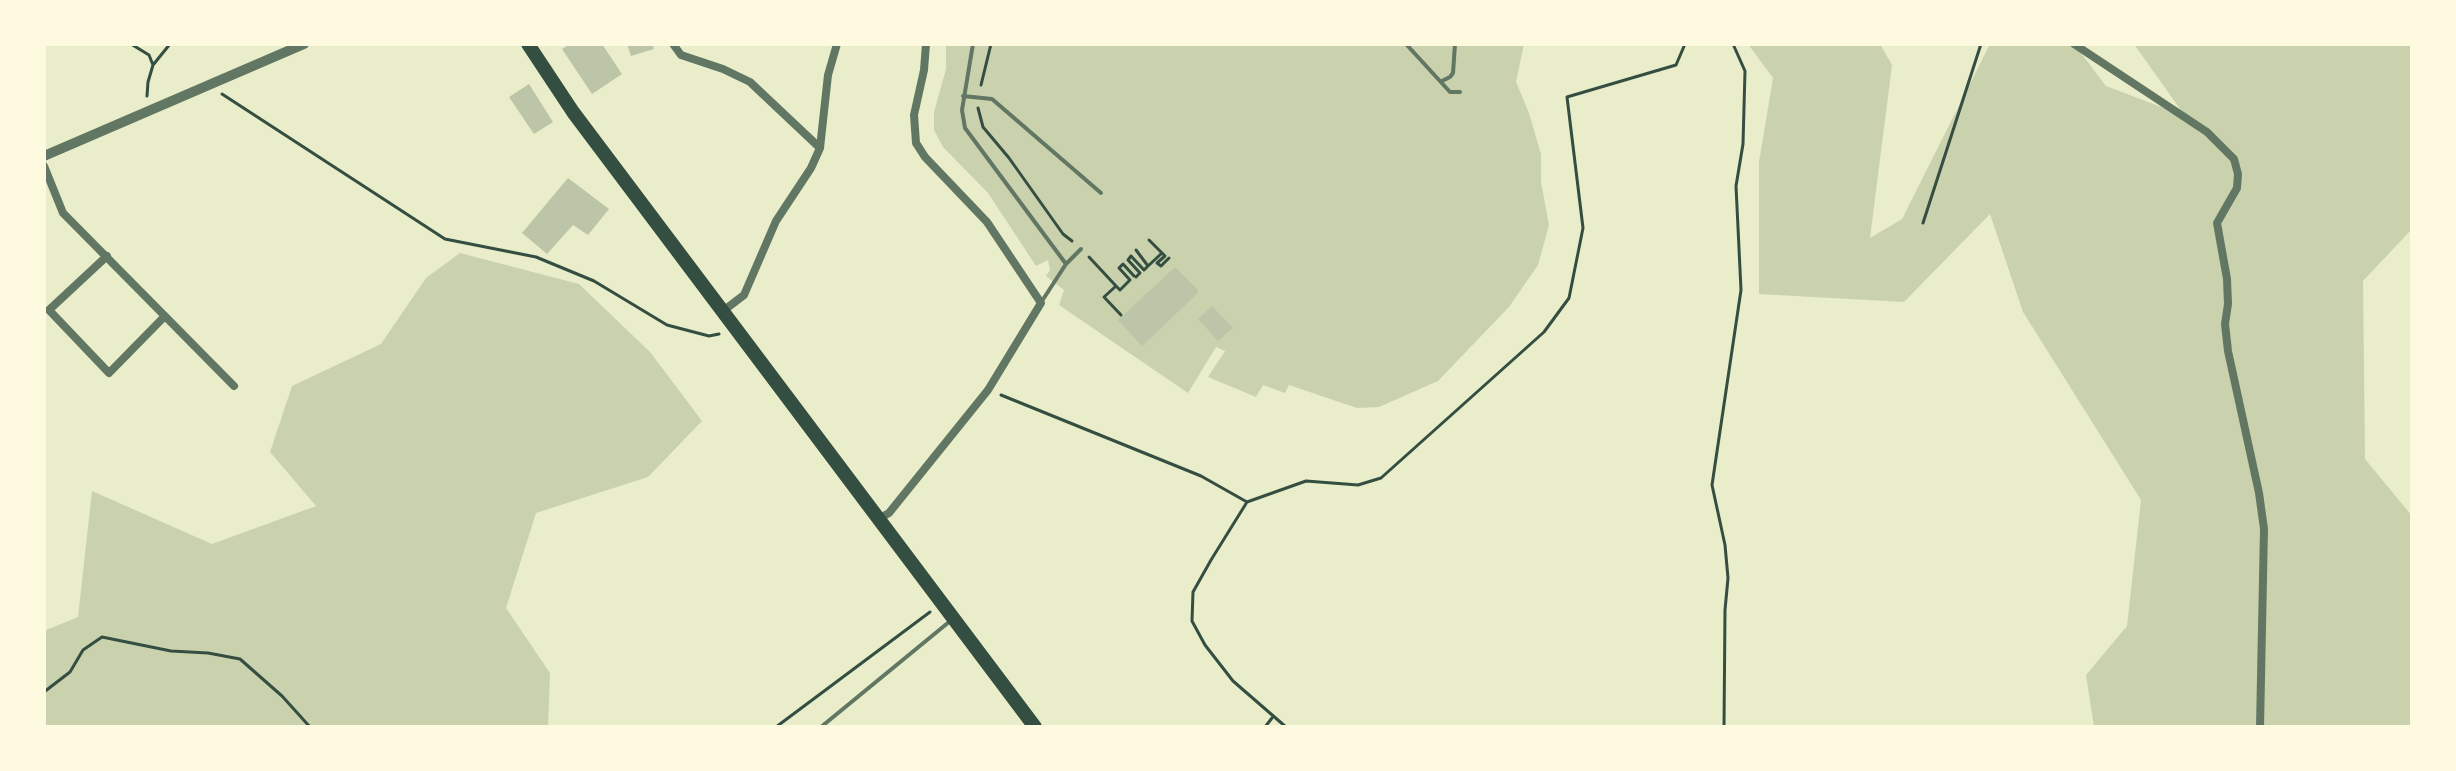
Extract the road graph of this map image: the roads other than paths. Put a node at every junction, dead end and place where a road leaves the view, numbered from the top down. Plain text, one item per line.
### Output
1 (304, 44) edge
2 (528, 44) edge
3 (673, 44) edge
4 (837, 44) edge
5 (926, 44) edge
6 (973, 44) edge
7 (1406, 44) edge
8 (1455, 44) edge
9 (2074, 44) edge
10 (1442, 81) junction
11 (1460, 92) dead end
12 (963, 96) junction
13 (820, 148) junction
14 (44, 156) edge
15 (44, 166) edge
16 (1101, 193) dead end
17 (1081, 249) road end
18 (107, 256) junction
19 (1066, 264) junction
20 (1041, 303) junction
21 (723, 311) junction
22 (164, 317) junction
23 (234, 386) dead end
24 (880, 518) junction
25 (954, 618) junction
26 (821, 727) edge
27 (1035, 727) edge
28 (2260, 727) edge

1 - 14 street
2 - 21 highway
3 - 13 street
4 - 13 street
5 - 20 street
6 - 12 lane
7 - 10 lane
8 - 10 lane
9 - 28 street
10 - 11 lane
12 - 16 lane
12 - 19 lane
13 - 21 street
15 - 18 street
17 - 19 lane
18 - 22 street
18 - 22 street
19 - 20 lane
20 - 24 street
21 - 24 highway
22 - 23 street
24 - 25 highway
25 - 26 lane
25 - 27 highway

